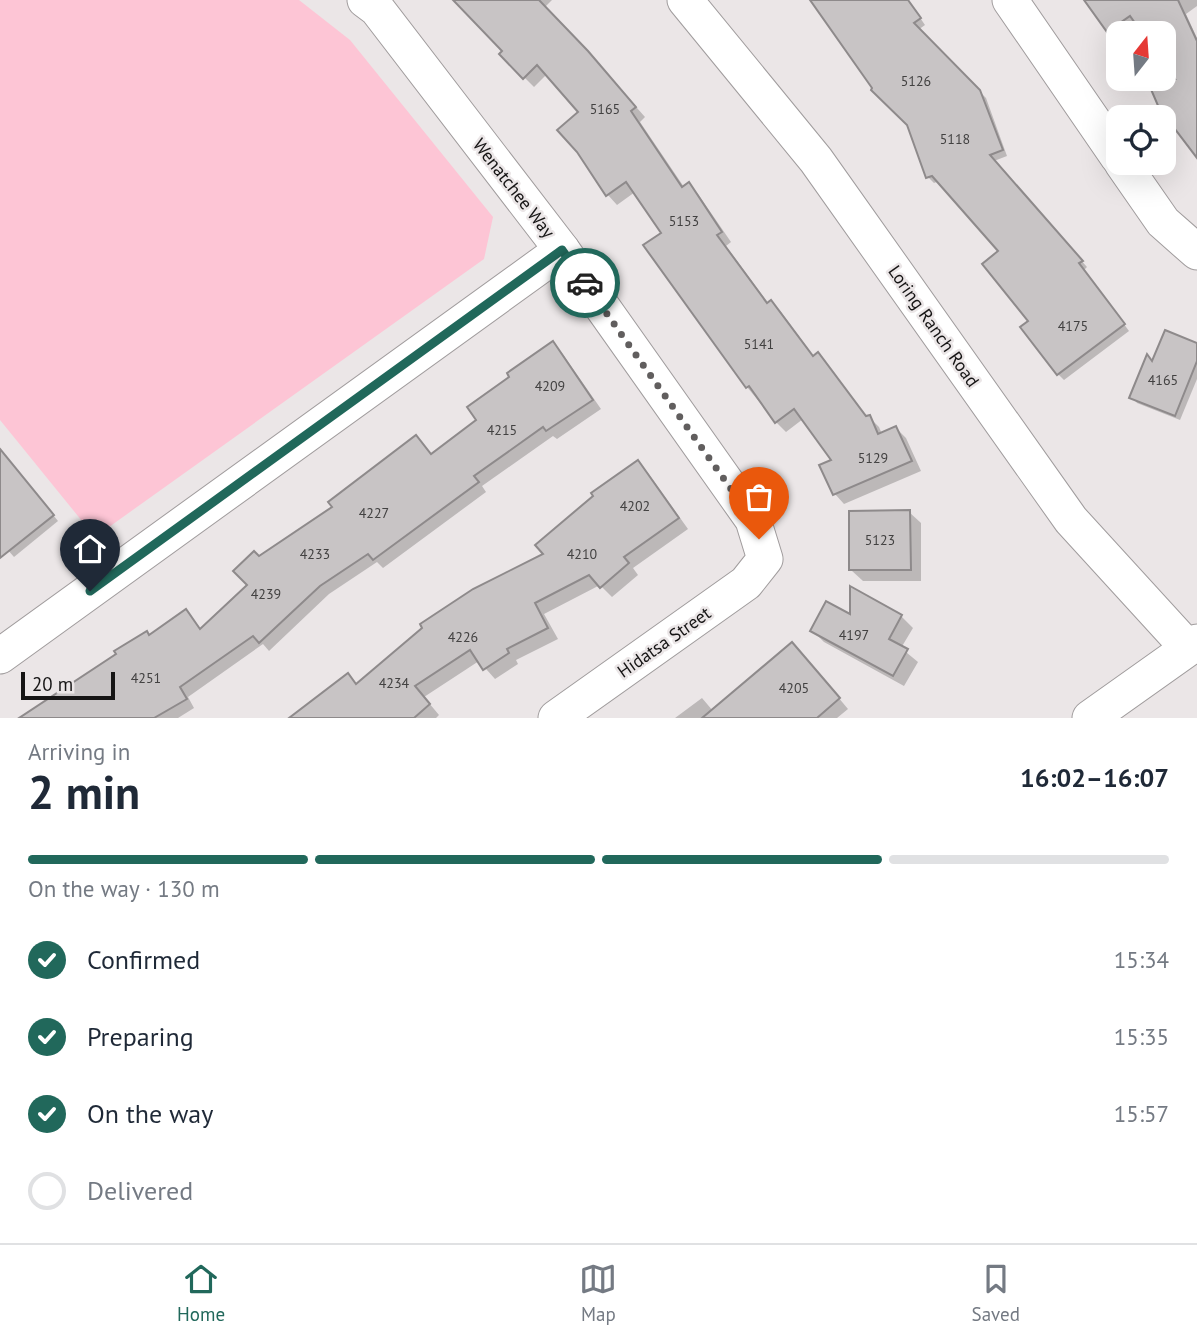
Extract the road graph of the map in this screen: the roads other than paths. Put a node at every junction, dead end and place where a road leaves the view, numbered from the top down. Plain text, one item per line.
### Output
1 (685, 0) edge
2 (1010, 0) edge
3 (376, 3) edge
4 (1106, 140) edge
5 (1130, 175) edge
6 (562, 250) junction
7 (1196, 253) edge
8 (765, 559) joint
9 (1192, 645) edge
10 (0, 656) edge
11 (556, 718) edge
12 (1090, 718) edge

1 - 9 street, Loring Ranch Road
2 - 4 street
3 - 6 street, Wenatchee Way
5 - 7 street
6 - 8 street, Wenatchee Way
6 - 10 street
8 - 11 street, Hidatsa Street
9 - 12 street

